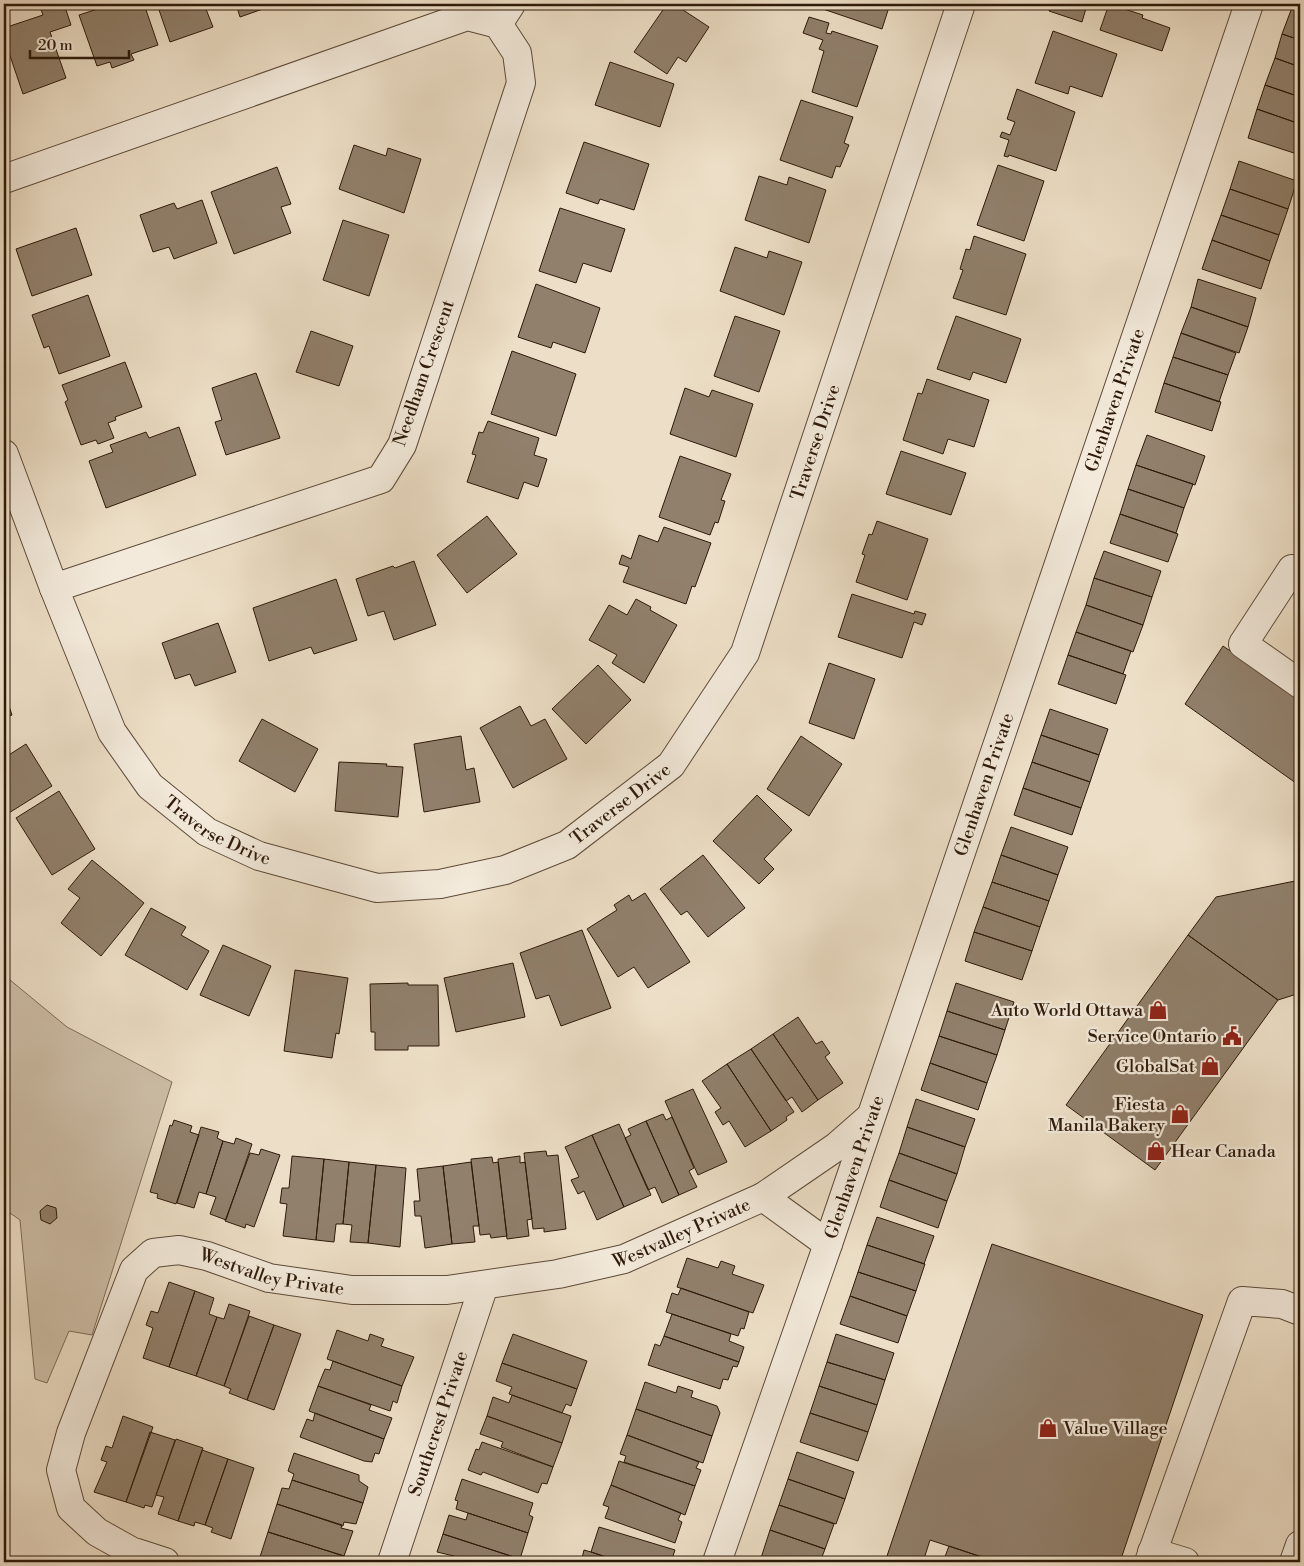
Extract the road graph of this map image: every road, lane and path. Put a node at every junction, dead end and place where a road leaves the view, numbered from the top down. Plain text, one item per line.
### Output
1 (961, 4) edge
2 (1249, 4) edge
3 (505, 14) edge
4 (4, 179) edge
5 (4, 454) edge
6 (1300, 576) edge
7 (54, 588) junction
8 (1300, 684) edge
9 (870, 1118) junction
10 (763, 1198) junction
11 (828, 1244) junction
12 (484, 1285) junction
13 (1300, 1311) edge
14 (1300, 1545) edge
15 (1150, 1557) edge
16 (165, 1562) edge
17 (392, 1562) edge
18 (717, 1562) edge
19 (1186, 1562) edge
20 (1294, 1562) edge

1 - 7 street, Traverse Drive
2 - 9 street, Glenhaven Private
3 - 4 street, Needham Crescent
3 - 7 street, Needham Crescent
5 - 7 street, Traverse Drive
6 - 8 street
9 - 10 street, Westvalley Private
9 - 11 street, Glenhaven Private
10 - 11 street, Westvalley Private
10 - 12 street, Westvalley Private
11 - 18 street, Glenhaven Private
12 - 16 street, Westvalley Private
12 - 17 street, Southcrest Private
13 - 15 street
14 - 20 street
15 - 19 street

